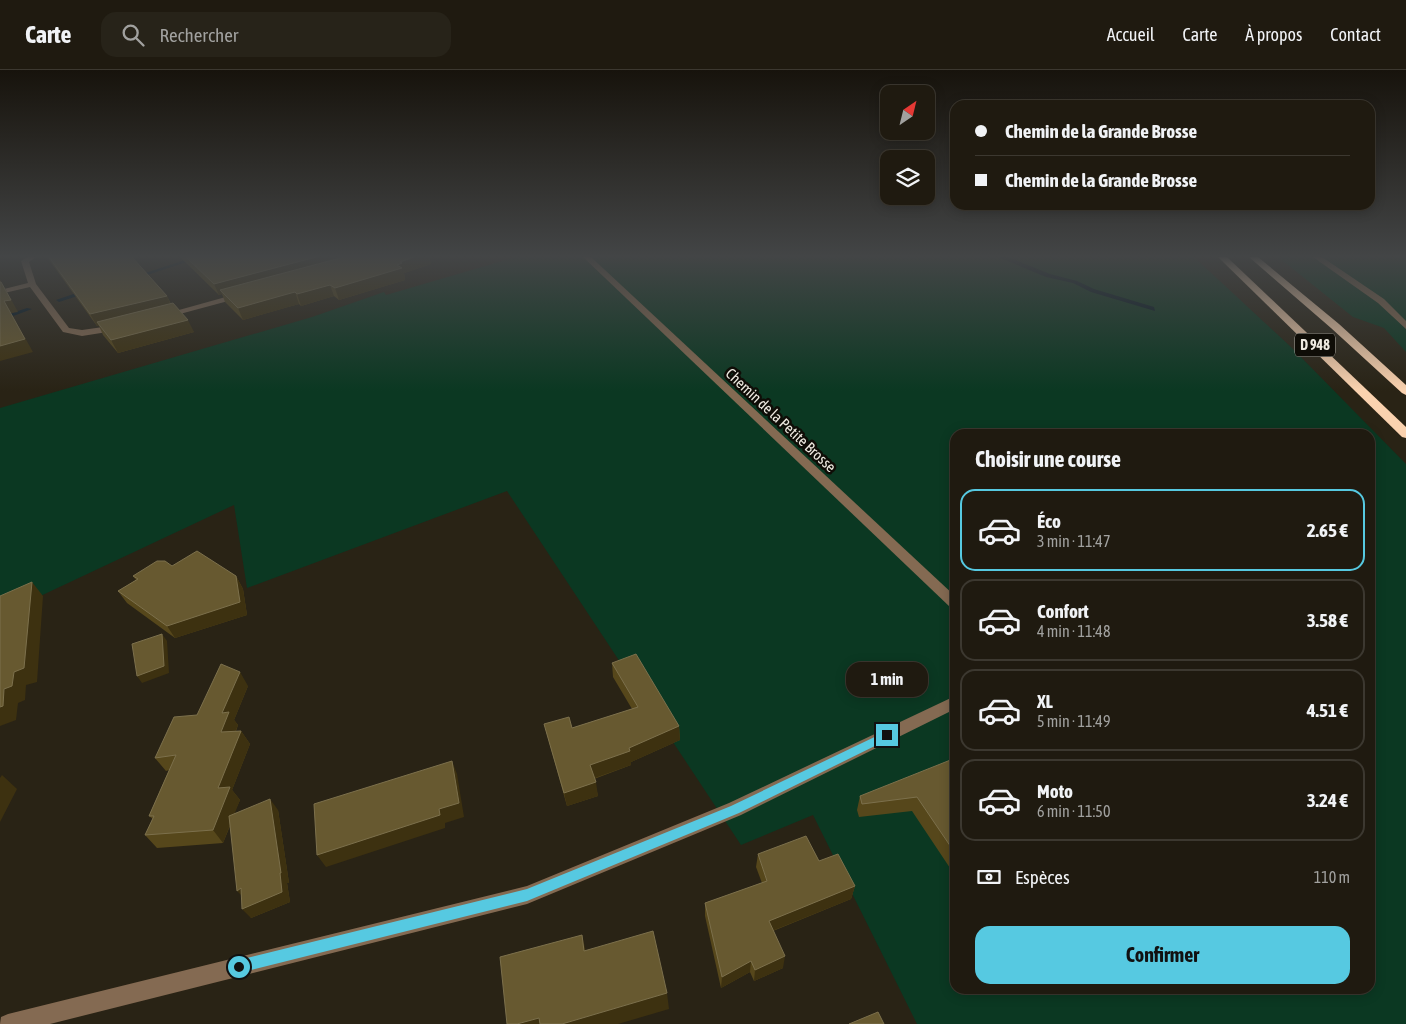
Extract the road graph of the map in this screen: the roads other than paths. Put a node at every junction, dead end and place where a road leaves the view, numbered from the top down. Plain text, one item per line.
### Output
1 (45, 302) edge
2 (215, 302) edge
3 (634, 302) edge
4 (1268, 302) edge
5 (1306, 302) edge
6 (1381, 302) edge
7 (160, 316) edge
8 (1406, 326) edge
9 (122, 327) edge
10 (1406, 392) edge
11 (1406, 434) edge
12 (950, 599) edge
13 (950, 704) edge
14 (8, 1024) edge

1 - 9 street
2 - 7 street
3 - 12 street, Chemin de la Petite Brosse
4 - 11 highway, D 948
5 - 10 highway, D 948
6 - 8 street
13 - 14 street

